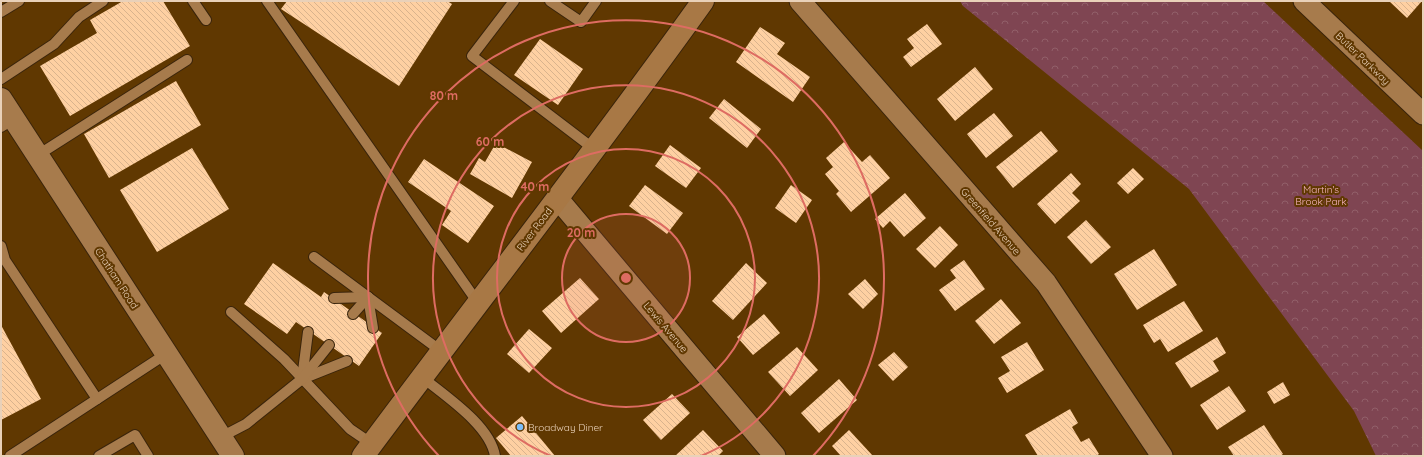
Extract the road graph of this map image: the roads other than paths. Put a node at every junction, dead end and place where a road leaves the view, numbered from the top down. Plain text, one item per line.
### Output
1 (19, 1) edge
2 (103, 1) edge
3 (193, 1) edge
4 (267, 1) edge
5 (514, 1) edge
6 (550, 1) edge
7 (596, 1) edge
8 (703, 1) edge
9 (800, 1) edge
10 (1304, 1) edge
11 (1, 12) edge
12 (206, 20) dead end
13 (187, 60) dead end
14 (1, 79) edge
15 (1, 99) edge
16 (1423, 114) edge
17 (7, 123) edge
18 (594, 149) junction
19 (38, 155) junction
20 (558, 199) junction
21 (1, 246) edge
22 (314, 257) dead end
23 (368, 297) junction
24 (334, 298) dead end
25 (478, 303) junction
26 (231, 312) dead end
27 (352, 314) dead end
28 (373, 328) dead end
29 (308, 332) dead end
30 (329, 345) dead end
31 (441, 351) junction
32 (166, 354) junction
33 (347, 361) dead end
34 (422, 377) junction
35 (302, 379) junction
36 (97, 399) junction
37 (220, 437) junction
38 (368, 450) edge
39 (12, 455) edge
40 (99, 456) edge
41 (148, 456) edge
42 (233, 456) edge
43 (495, 456) edge
44 (775, 456) edge
45 (1162, 456) edge

1 - 11 lane
2 - 14 lane
3 - 12 lane
4 - 25 lane
5 - 18 lane
6 - 7 lane
8 - 18 main road, River Road
9 - 45 street, Greenfield Avenue
10 - 16 street, Butler Parkway
13 - 19 lane
15 - 17 street, Chatham Road
17 - 19 street, Chatham Road
18 - 20 main road, River Road
19 - 32 street, Chatham Road
20 - 25 main road, River Road
20 - 44 street, Lewis Avenue
21 - 36 lane
22 - 23 lane
23 - 24 lane
23 - 27 lane
23 - 28 lane
23 - 31 lane
25 - 31 main road, River Road
26 - 35 lane
29 - 35 lane
30 - 35 lane
31 - 34 main road, River Road
32 - 36 lane
32 - 37 street, Chatham Road
33 - 35 lane
34 - 38 main road, River Road
34 - 43 lane
35 - 37 lane
35 - 38 lane
36 - 39 lane
37 - 42 street, Chatham Road
40 - 41 lane

